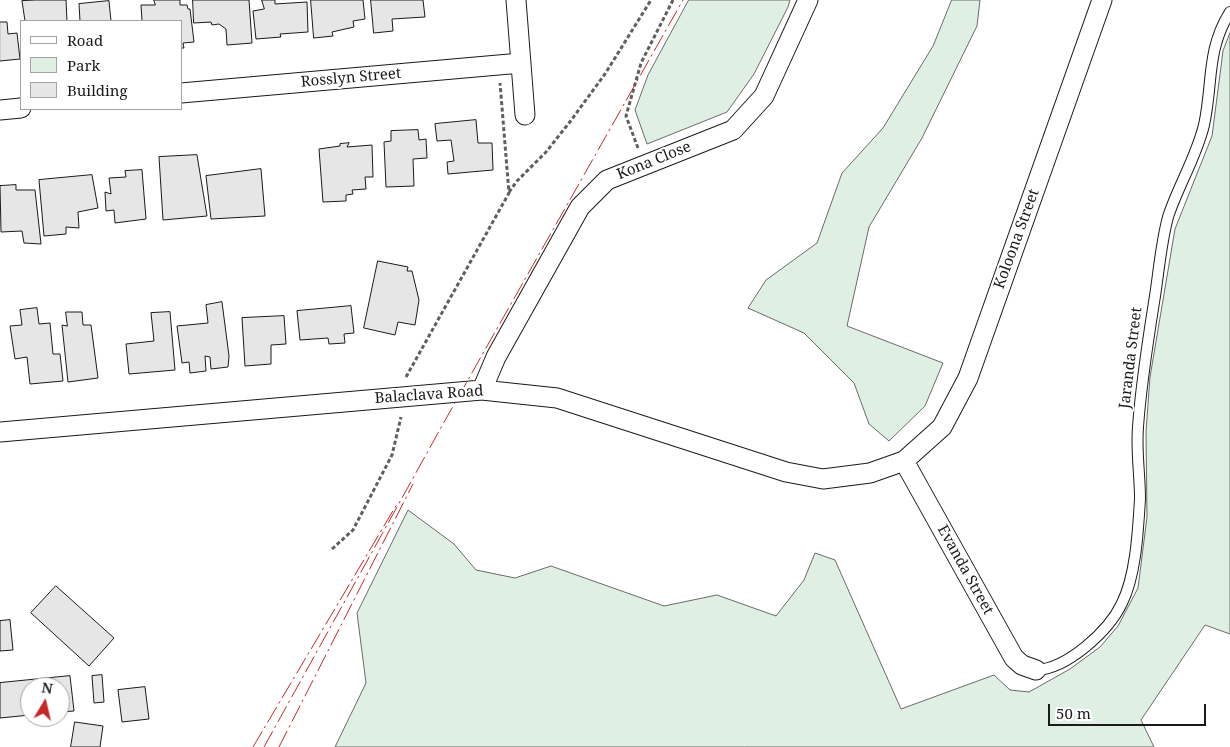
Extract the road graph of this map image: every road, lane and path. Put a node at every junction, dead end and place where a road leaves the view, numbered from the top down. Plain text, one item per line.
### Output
1 (516, 0) edge
2 (651, 0) edge
3 (673, 0) edge
4 (808, 0) edge
5 (1102, 0) edge
6 (1230, 12) edge
7 (521, 63) junction
8 (499, 65) junction
9 (182, 94) edge
10 (20, 108) edge
11 (0, 110) edge
12 (525, 115) dead end
13 (644, 165) junction
14 (509, 193) junction
15 (482, 390) junction
16 (406, 396) junction
17 (0, 432) edge
18 (904, 460) junction
19 (332, 549) dead end
20 (1036, 670) joint

1 - 7 street
2 - 14 path
3 - 13 path
4 - 13 street, Kona Close
5 - 18 street, Koloona Street
6 - 20 lane, Jaranda Street
7 - 8 street, Rosslyn Street
7 - 12 street
8 - 9 street, Rosslyn Street
8 - 14 path
10 - 11 street
13 - 15 street, Kona Close
14 - 16 path
15 - 16 street, Balaclava Road
15 - 18 street, Balaclava Road
16 - 17 street, Balaclava Road
16 - 19 path
18 - 20 street, Evanda Street

